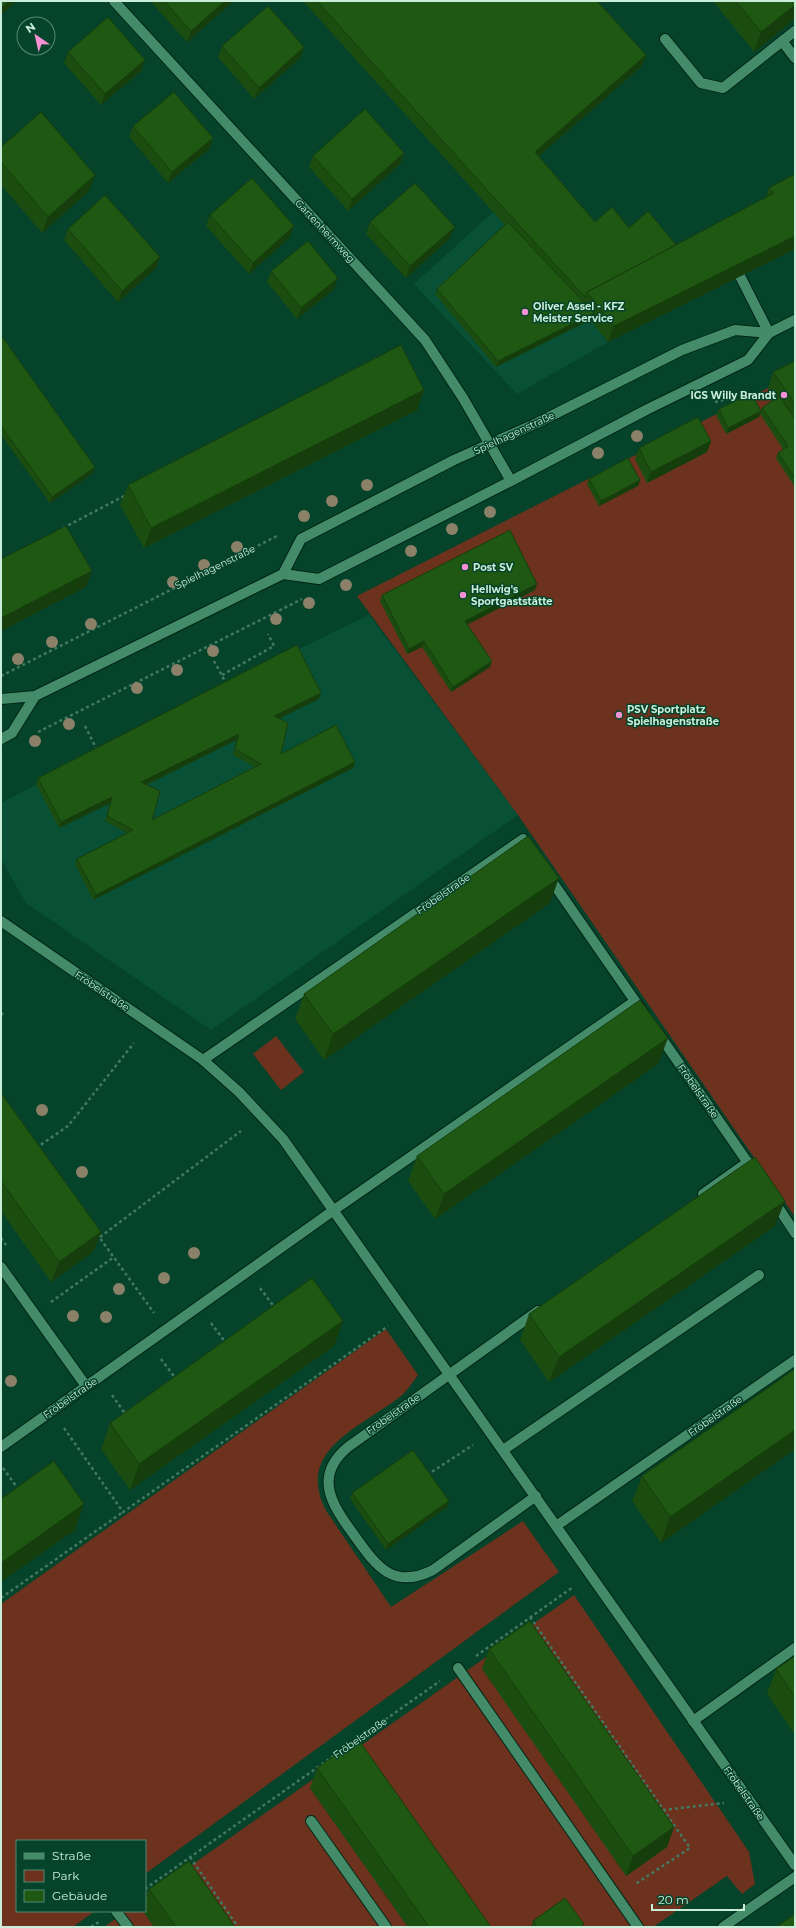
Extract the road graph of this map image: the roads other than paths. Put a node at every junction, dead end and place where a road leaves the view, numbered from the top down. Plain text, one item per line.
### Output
1 (114, 1) edge
2 (795, 31) edge
3 (666, 39) dead end
4 (782, 41) junction
5 (795, 58) edge
6 (740, 276) edge
7 (795, 320) edge
8 (769, 334) junction
9 (490, 445) junction
10 (511, 481) junction
11 (283, 574) junction
12 (35, 696) junction
13 (1, 699) edge
14 (1, 739) edge
15 (536, 859) edge
16 (545, 872) edge
17 (1, 921) edge
18 (635, 1000) junction
19 (203, 1060) junction
20 (748, 1162) junction
21 (760, 1180) edge
22 (768, 1192) edge
23 (691, 1202) edge
24 (334, 1210) junction
25 (795, 1232) edge
26 (1, 1268) edge
27 (759, 1275) dead end
28 (547, 1304) edge
29 (795, 1360) edge
30 (450, 1374) junction
31 (86, 1386) junction
32 (1, 1447) edge
33 (503, 1450) junction
34 (536, 1496) junction
35 (556, 1526) junction
36 (795, 1648) edge
37 (458, 1668) road end
38 (693, 1721) junction
39 (311, 1821) dead end
40 (795, 1865) edge
41 (795, 1877) edge
42 (117, 1912) edge
43 (128, 1927) edge
44 (386, 1927) edge
45 (638, 1927) edge
46 (722, 1927) edge

1 - 9 street, Gartenheimweg
2 - 4 street
3 - 4 street
4 - 5 street
6 - 8 street
7 - 8 street
8 - 9 street, Spielhagenstraße
8 - 10 street
9 - 10 street, Gartenheimweg
9 - 11 street, Spielhagenstraße
10 - 11 street
11 - 12 street
12 - 13 street
12 - 14 street
15 - 19 street, Fröbelstraße
16 - 18 street, Fröbelstraße
17 - 19 street, Fröbelstraße
18 - 20 street, Fröbelstraße
18 - 24 street, Fröbelstraße
19 - 24 street, Fröbelstraße
20 - 21 street, Fröbelstraße
20 - 23 street
22 - 25 street
24 - 30 street, Fröbelstraße
24 - 31 street, Fröbelstraße
26 - 31 street
27 - 33 street
28 - 30 street, Fröbelstraße
29 - 35 street, Fröbelstraße
30 - 33 street, Fröbelstraße
30 - 34 street, Fröbelstraße
31 - 32 street, Fröbelstraße
33 - 34 street, Fröbelstraße
34 - 35 street, Fröbelstraße
35 - 38 street, Fröbelstraße
36 - 38 street
37 - 45 street
38 - 40 street, Fröbelstraße
39 - 44 street
41 - 46 street
42 - 43 street

